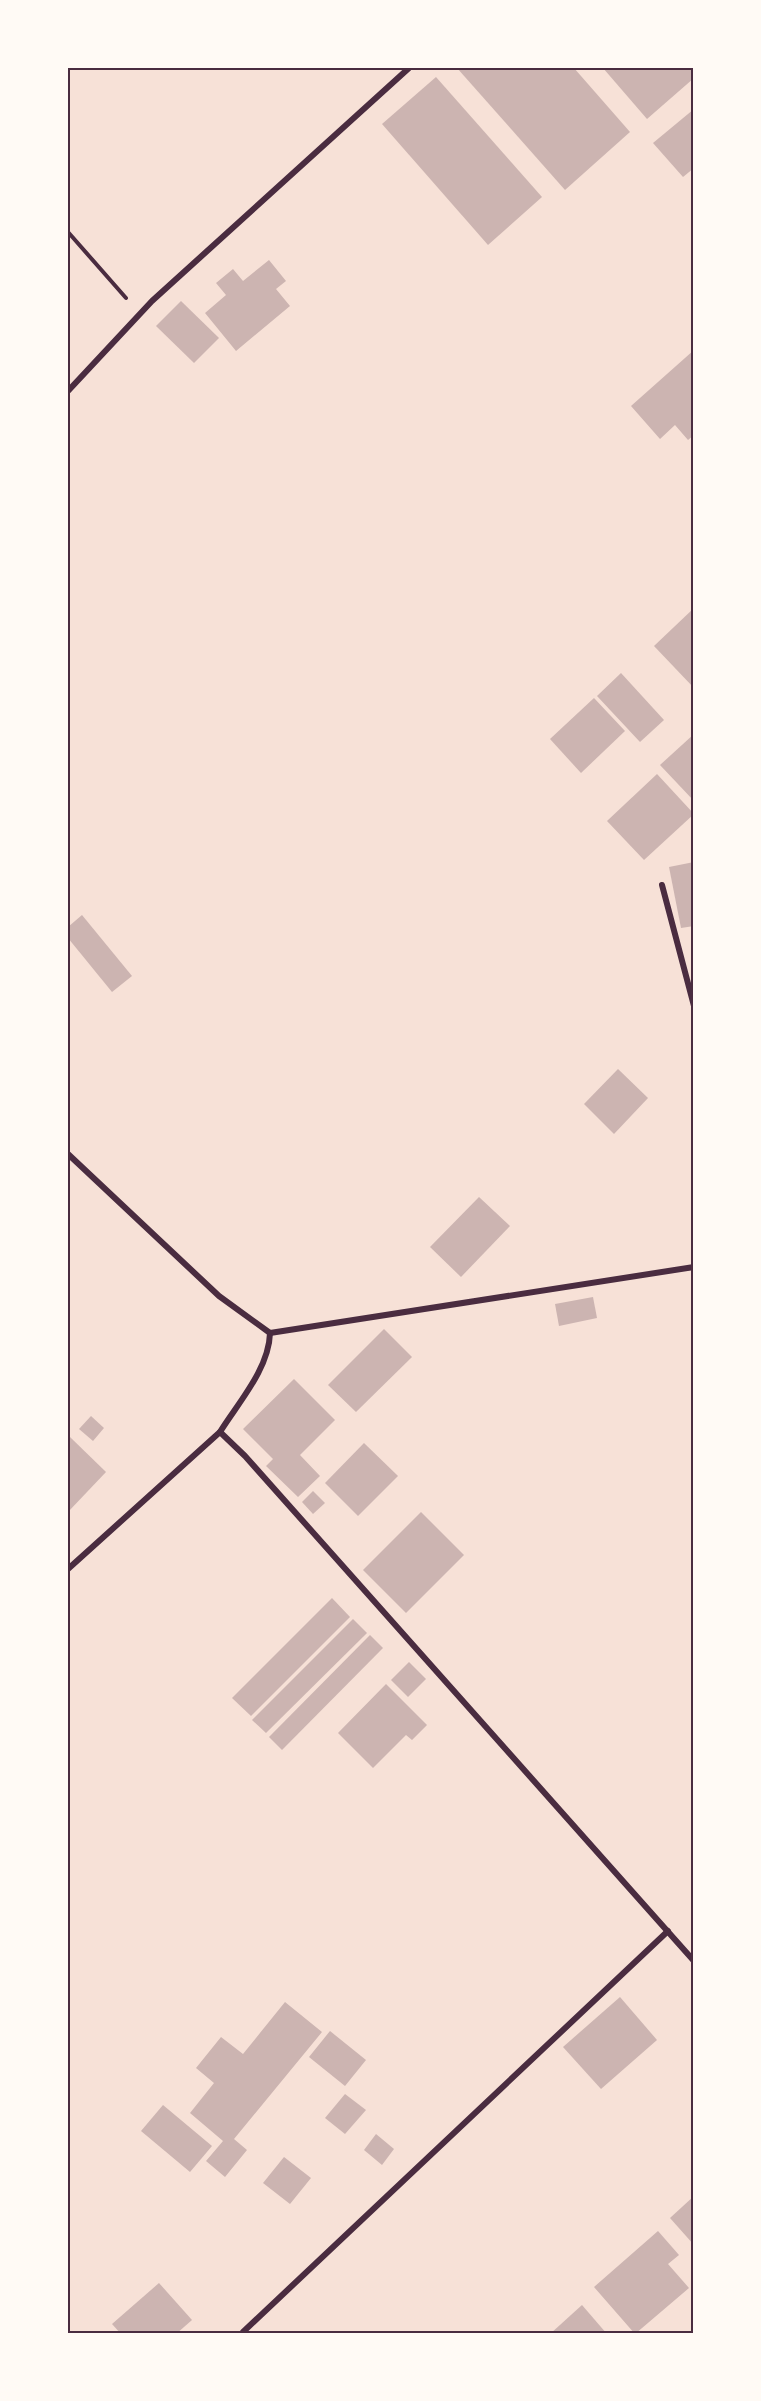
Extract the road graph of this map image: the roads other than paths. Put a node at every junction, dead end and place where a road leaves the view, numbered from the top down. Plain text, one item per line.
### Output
1 (409, 68) edge
2 (68, 391) edge
3 (662, 885) dead end
4 (693, 1006) edge
5 (68, 1154) edge
6 (693, 1267) edge
7 (270, 1333) junction
8 (220, 1432) junction
9 (68, 1569) edge
10 (668, 1931) junction
11 (693, 1961) edge
12 (244, 2334) edge

1 - 2 street
3 - 4 street
5 - 7 street
6 - 7 street
7 - 8 street
8 - 9 street
8 - 10 street
10 - 11 street
10 - 12 street

